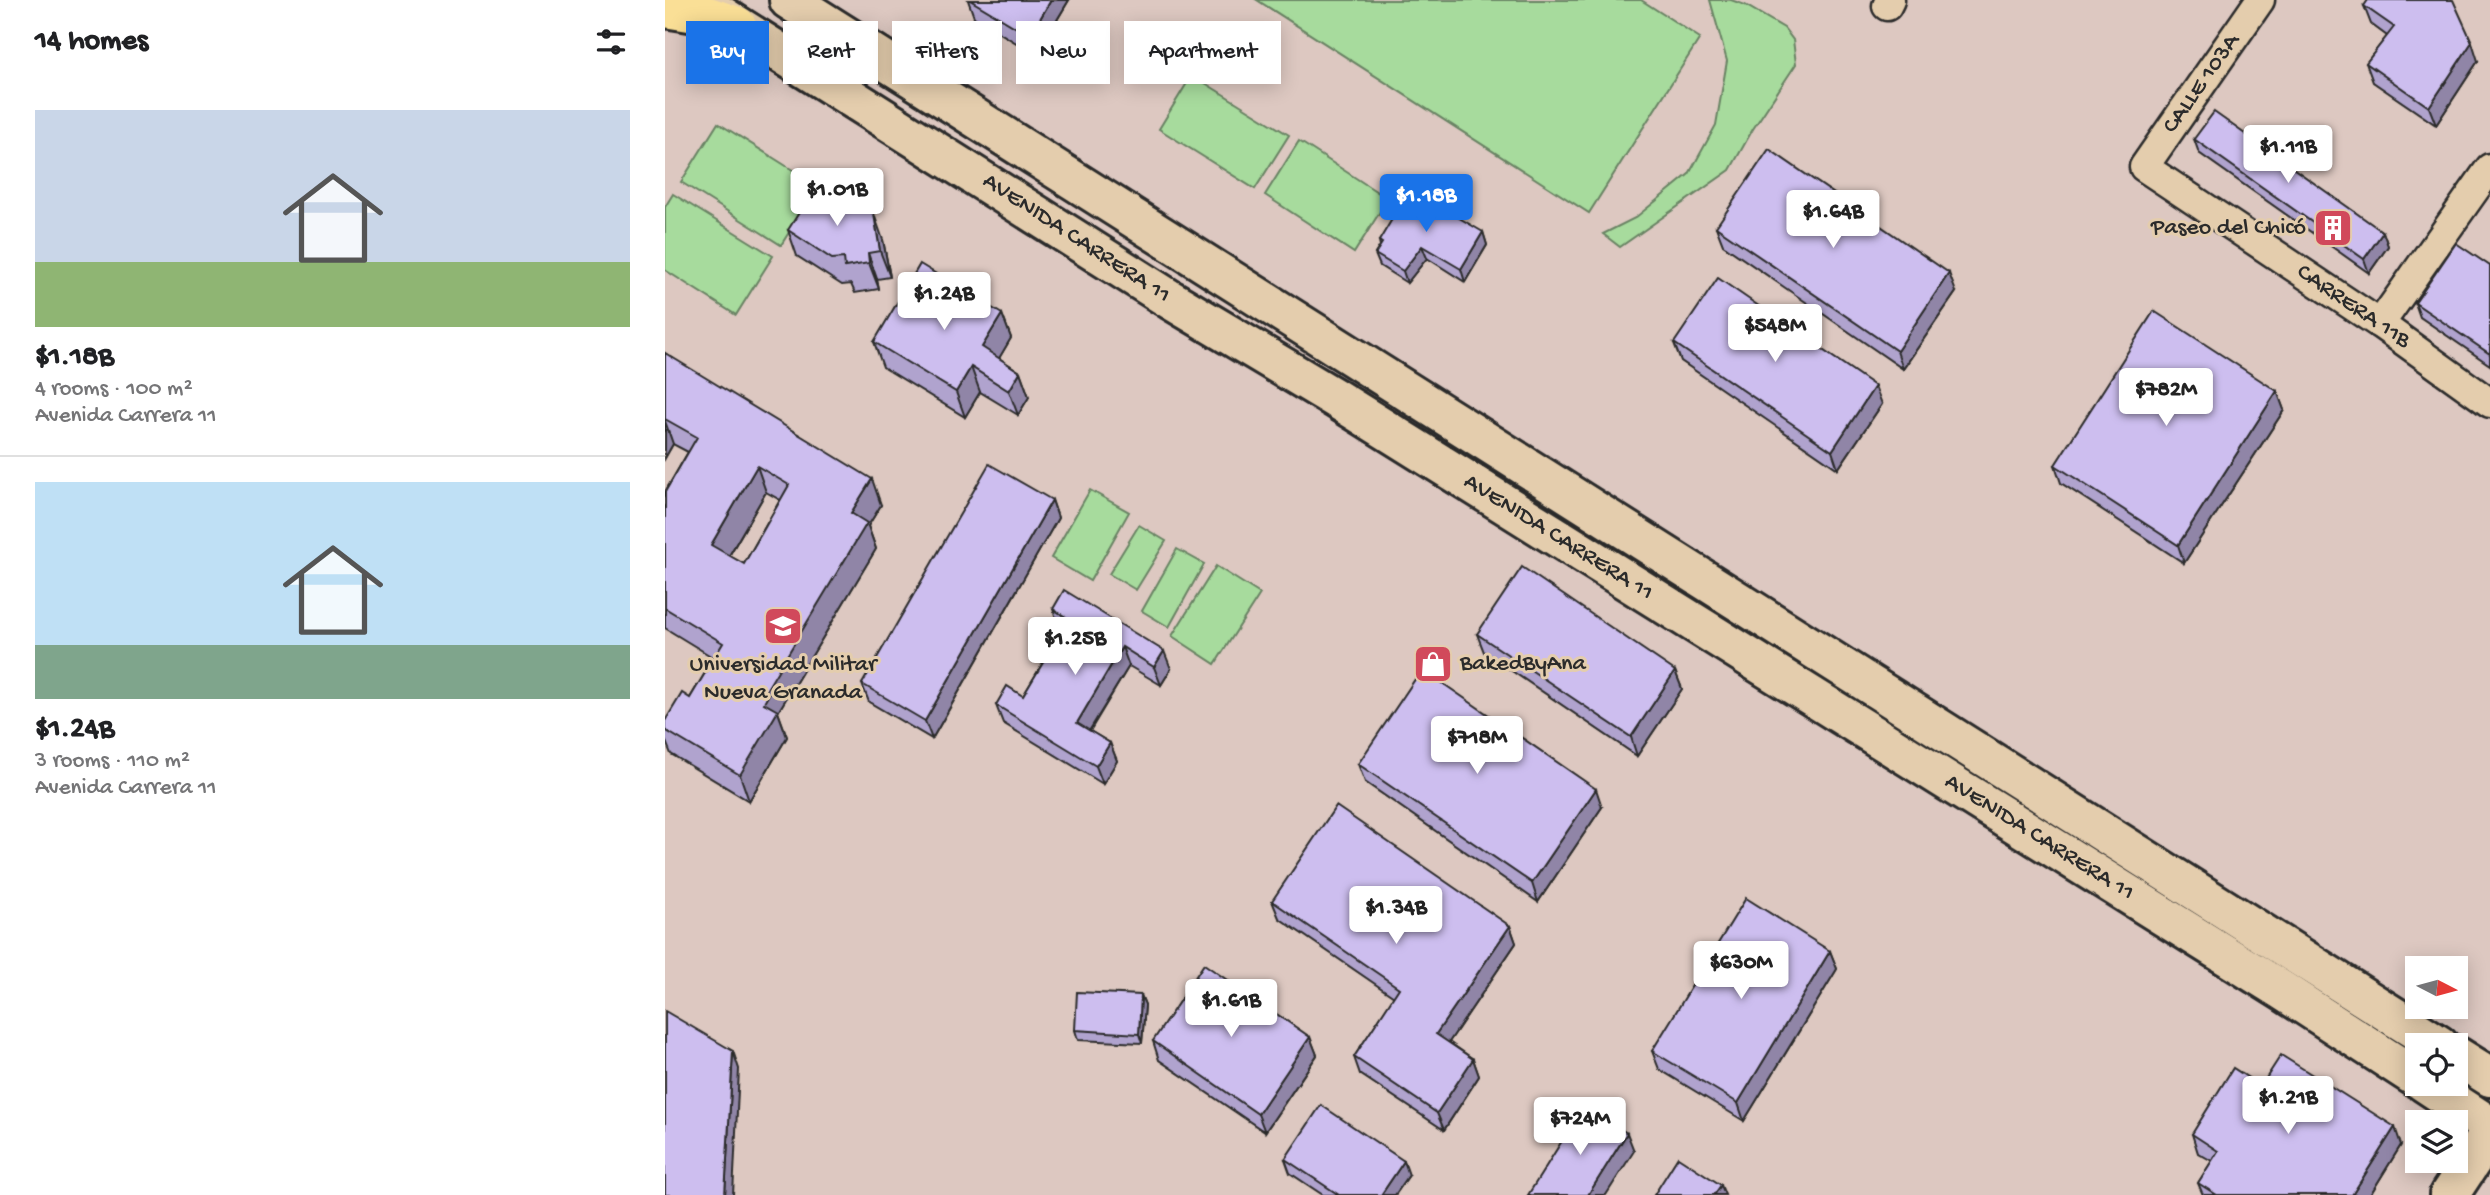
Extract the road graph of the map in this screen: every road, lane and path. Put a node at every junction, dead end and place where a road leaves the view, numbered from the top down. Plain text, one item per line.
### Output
1 (698, 0) edge
2 (789, 0) edge
3 (2260, 0) edge
4 (665, 8) edge
5 (722, 21) edge
6 (730, 21) edge
7 (769, 46) edge
8 (2144, 167) joint
9 (2490, 167) edge
10 (2380, 324) junction
11 (2490, 403) edge
12 (2420, 1033) edge
13 (2490, 1054) edge
14 (2468, 1055) edge
15 (2468, 1063) edge
16 (2405, 1070) edge
17 (2490, 1077) edge
18 (2444, 1096) edge
19 (2490, 1126) edge
20 (2490, 1133) edge
21 (2454, 1177) edge

1 - 6 main road, AVENIDA CARRERA 11
2 - 12 main road, AVENIDA CARRERA 11
3 - 8 street, CALLE 103A
4 - 5 main road
7 - 16 main road, AVENIDA CARRERA 11
8 - 10 street, CARRERA 11B
9 - 10 street
10 - 11 street, CARRERA 11B
13 - 14 main road
15 - 17 main road
18 - 19 main road
20 - 21 main road

